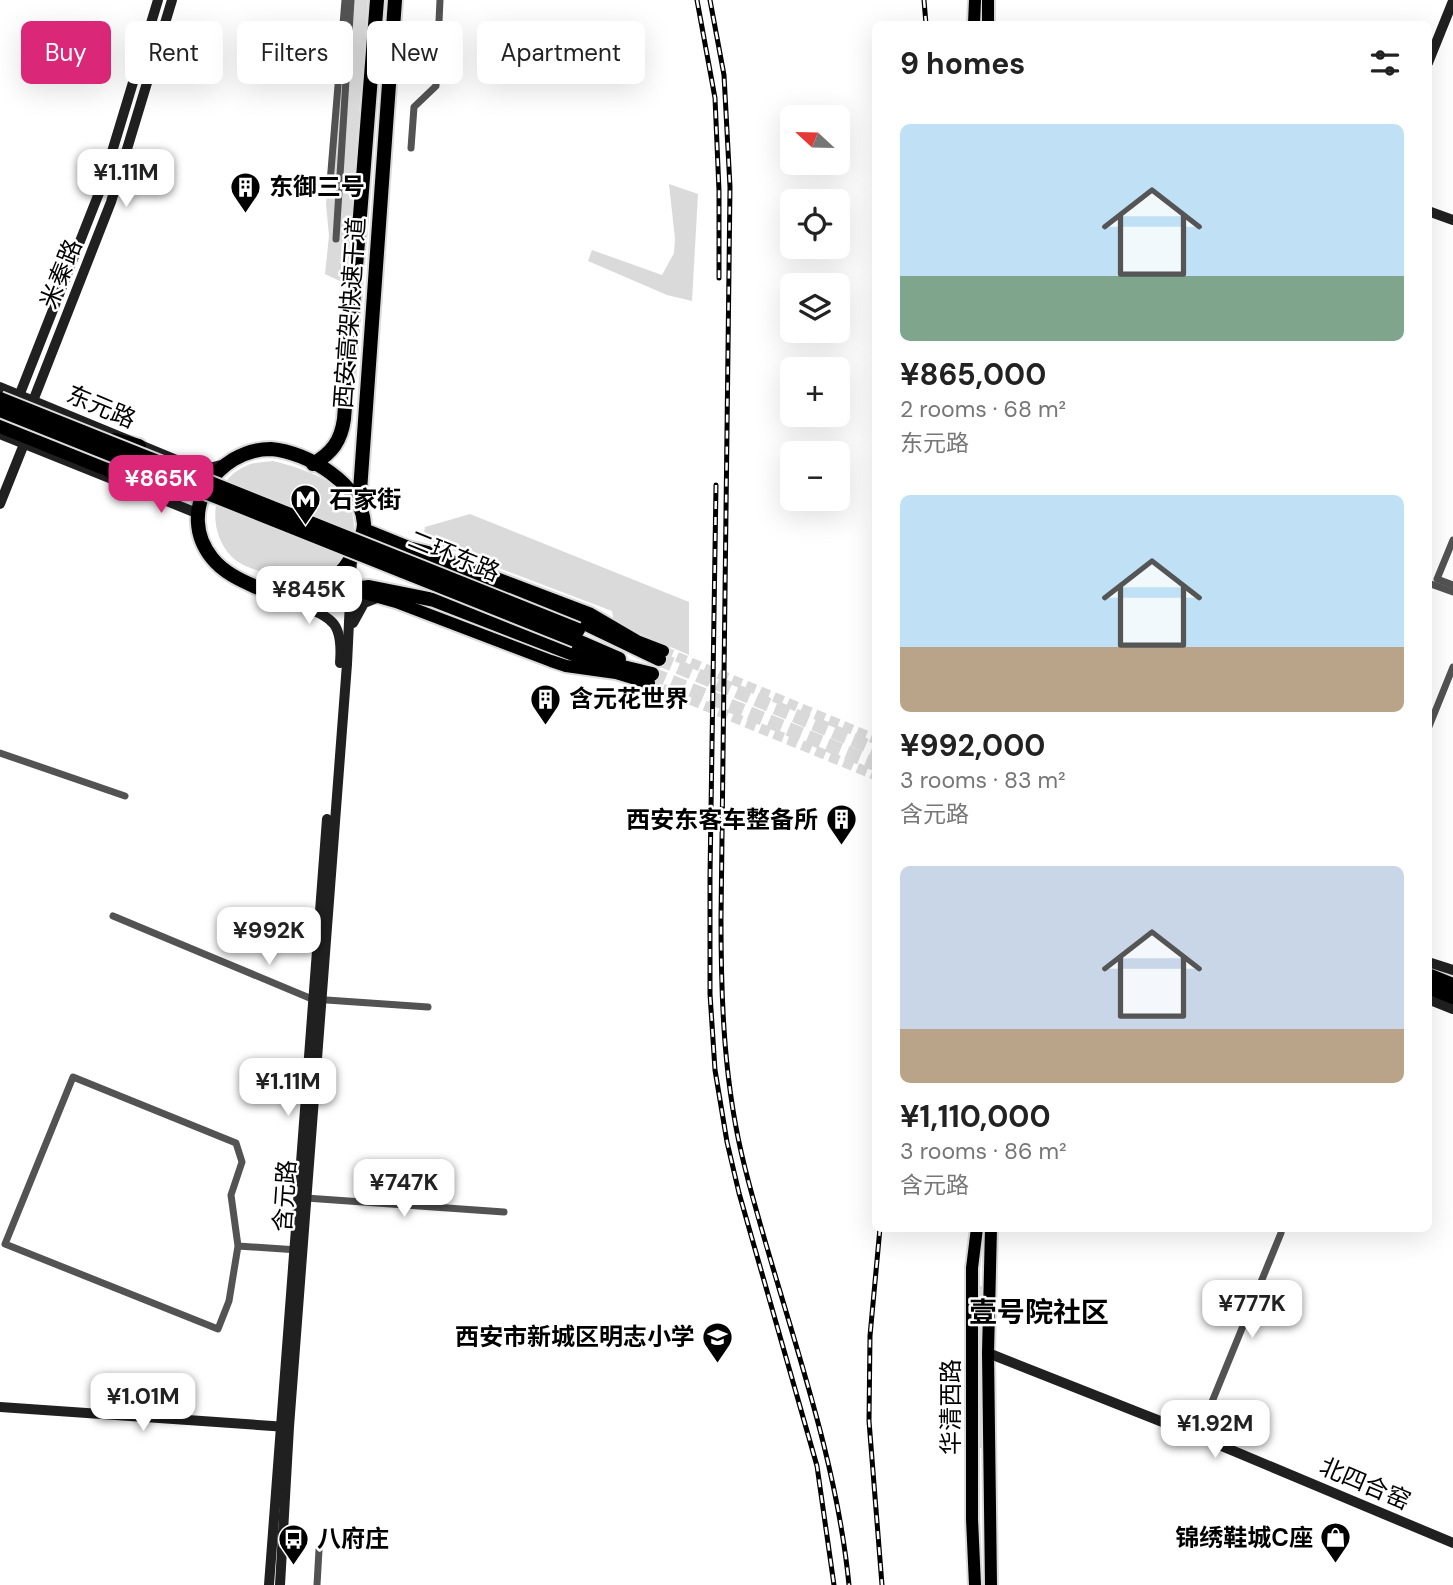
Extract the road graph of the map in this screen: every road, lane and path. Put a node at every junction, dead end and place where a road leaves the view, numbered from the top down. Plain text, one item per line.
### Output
1 (158, 0) edge
2 (172, 0) edge
3 (345, 0) edge
4 (351, 0) edge
5 (377, 0) edge
6 (395, 0) edge
7 (440, 0) edge
8 (975, 0) edge
9 (988, 0) edge
10 (1453, 1) edge
11 (974, 21) edge
12 (989, 21) edge
13 (1432, 54) edge
14 (411, 148) dead end
15 (330, 183) dead end
16 (1432, 212) edge
17 (1453, 220) edge
18 (335, 239) dead end
19 (0, 387) edge
20 (0, 393) edge
21 (19, 396) junction
22 (0, 399) edge
23 (33, 401) junction
24 (0, 410) edge
25 (0, 426) edge
26 (0, 434) edge
27 (24, 444) junction
28 (139, 446) junction
29 (226, 464) junction
30 (313, 464) junction
31 (134, 488) junction
32 (0, 504) edge
33 (359, 505) junction
34 (199, 514) junction
35 (364, 530) junction
36 (1453, 540) edge
37 (406, 547) junction
38 (352, 559) junction
39 (1432, 584) edge
40 (1453, 585) edge
41 (350, 589) junction
42 (1453, 592) edge
43 (412, 594) junction
44 (281, 596) junction
45 (302, 596) junction
46 (377, 597) junction
47 (577, 635) junction
48 (349, 636) junction
49 (638, 650) junction
50 (661, 655) joint
51 (1453, 667) edge
52 (650, 678) junction
53 (1432, 719) edge
54 (0, 753) edge
55 (125, 796) dead end
56 (113, 916) dead end
57 (1432, 966) edge
58 (1432, 967) edge
59 (1453, 971) edge
60 (1453, 985) edge
61 (1432, 989) edge
62 (1453, 997) edge
63 (317, 1000) junction
64 (1432, 1000) edge
65 (428, 1007) dead end
66 (1453, 1009) edge
67 (306, 1198) junction
68 (504, 1212) dead end
69 (970, 1232) edge
70 (976, 1232) edge
71 (991, 1232) edge
72 (996, 1232) edge
73 (1281, 1233) dead end
74 (238, 1246) junction
75 (299, 1250) junction
76 (990, 1266) junction
77 (972, 1268) junction
78 (988, 1353) junction
79 (0, 1407) edge
80 (285, 1427) junction
81 (1198, 1436) junction
82 (1453, 1543) edge
83 (319, 1550) dead end
84 (269, 1585) edge
85 (280, 1585) edge
86 (317, 1585) edge
87 (975, 1585) edge
88 (991, 1585) edge

1 - 21 main road, 米秦路
2 - 23 main road, 米秦路
3 - 15 street
4 - 18 street
5 - 30 highway, 西安高架快速干道
6 - 33 highway, 西安高架快速干道
7 - 14 street
8 - 11 main road
9 - 12 main road
10 - 13 main road
16 - 17 main road
19 - 21 main road, 东元路
20 - 28 highway
21 - 23 main road, 东元路
22 - 47 highway, 二环东路, bridge
23 - 28 main road, 东元路
24 - 47 highway, 二环东路, bridge
25 - 31 highway
26 - 27 main road
27 - 31 main road
27 - 32 main road
28 - 29 main road, 东元路
29 - 30 highway
29 - 34 highway
30 - 33 highway
31 - 34 main road
33 - 35 highway
34 - 44 highway
35 - 37 highway
35 - 38 highway
36 - 40 street
37 - 49 highway
37 - 50 main road
38 - 41 main road, 含元路
38 - 45 highway
39 - 42 street
41 - 43 highway
41 - 45 highway
41 - 46 main road
41 - 48 main road, 含元路
43 - 46 main road
43 - 52 highway
44 - 45 highway
44 - 63 main road, 含元路
46 - 48 main road
46 - 52 main road
47 - 49 highway
47 - 52 highway
48 - 63 main road, 含元路
49 - 50 highway
51 - 53 street
54 - 55 street
56 - 63 street
57 - 59 main road
58 - 60 highway
61 - 62 highway
63 - 65 street
63 - 67 main road, 含元路
63 - 75 main road, 含元路
64 - 66 main road
67 - 68 street
67 - 75 main road, 含元路
69 - 77 main road
70 - 77 main road, 华清西路
71 - 76 main road, 华清西路
72 - 76 main road
73 - 81 street
74 - 74 street
74 - 75 street
75 - 80 main road, 含元路
76 - 78 main road, 华清西路
77 - 87 main road, 华清西路
78 - 81 main road, 北四合窑
78 - 88 main road, 华清西路
79 - 80 main road
80 - 84 main road, 含元路
80 - 85 main road, 含元路
81 - 82 main road, 北四合窑
83 - 86 street

